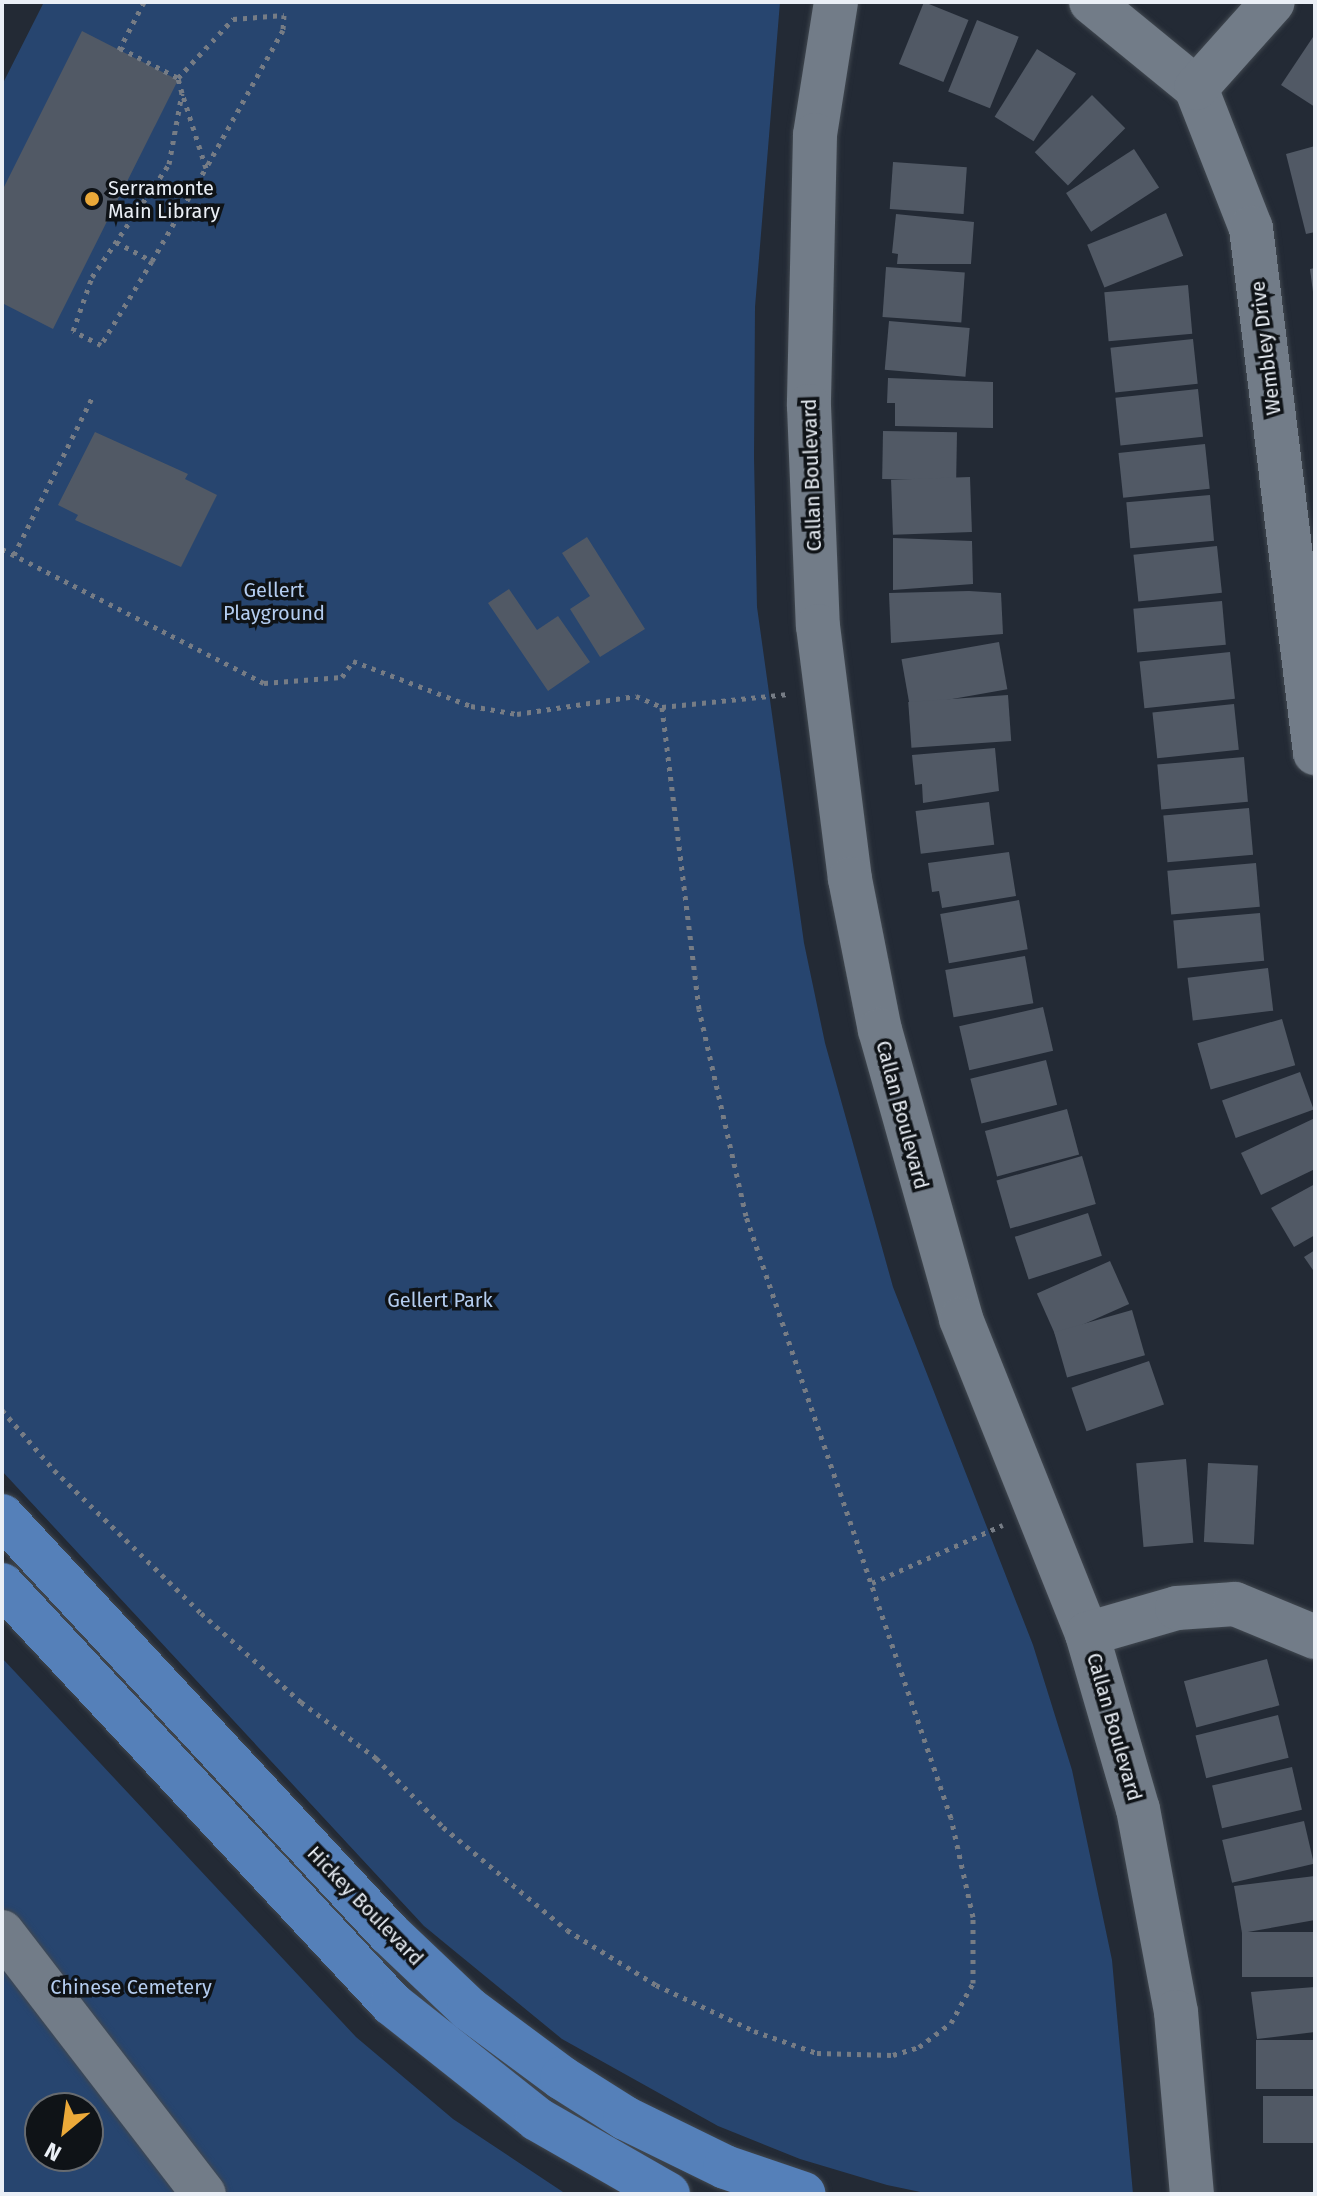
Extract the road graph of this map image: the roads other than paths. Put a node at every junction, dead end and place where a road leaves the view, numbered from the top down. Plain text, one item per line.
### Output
1 (836, 2) edge
2 (1091, 2) edge
3 (1273, 2) edge
4 (1196, 88) junction
5 (1315, 753) edge
6 (2, 1516) edge
7 (2, 1585) edge
8 (1087, 1634) junction
9 (1315, 1637) edge
10 (2, 1932) edge
11 (204, 2194) edge
12 (668, 2194) edge
13 (804, 2194) edge
14 (1192, 2194) edge

1 - 8 street, Callan Boulevard
2 - 4 street, Wembley Drive
3 - 4 street
4 - 5 street, Wembley Drive
6 - 13 main road, Hickey Boulevard
7 - 12 main road
8 - 9 street
8 - 14 street, Callan Boulevard
10 - 11 street

